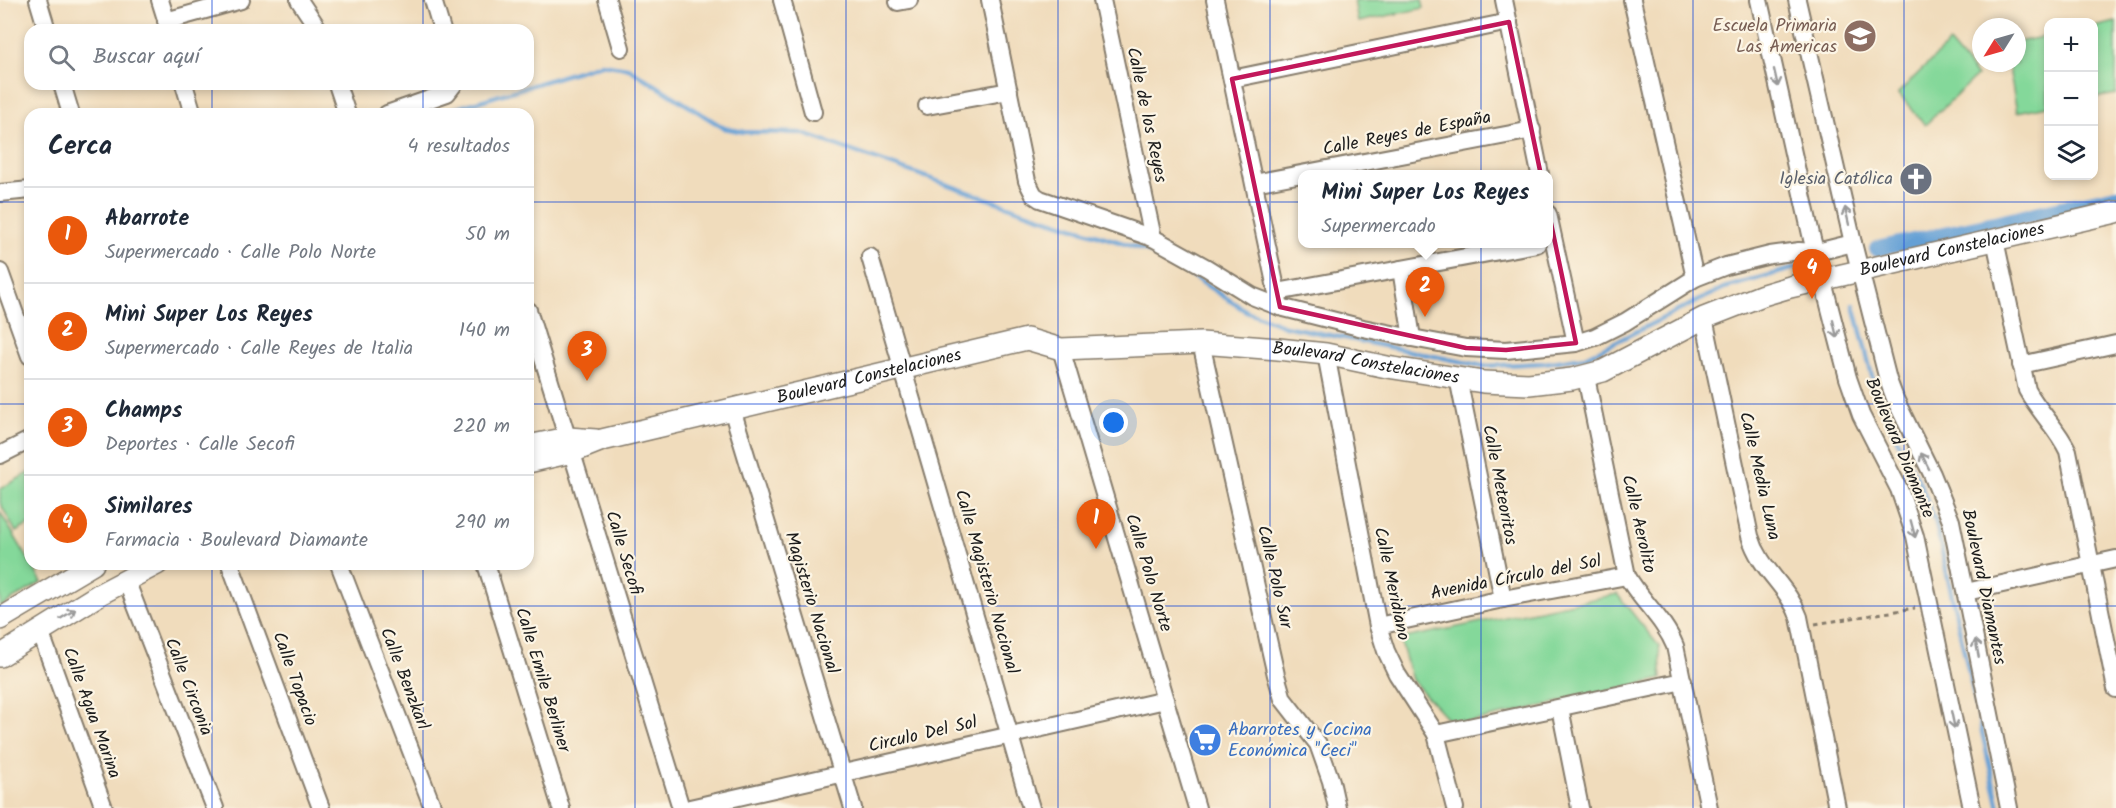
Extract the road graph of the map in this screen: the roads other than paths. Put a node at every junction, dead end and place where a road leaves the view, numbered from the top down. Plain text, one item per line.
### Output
1 (38, 0) edge
2 (160, 0) edge
3 (241, 0) edge
4 (298, 0) edge
5 (310, 0) edge
6 (433, 0) edge
7 (607, 0) edge
8 (782, 0) edge
9 (990, 0) edge
10 (1102, 0) edge
11 (1215, 0) edge
12 (1504, 0) edge
13 (1632, 0) edge
14 (1759, 0) edge
15 (1797, 0) edge
16 (1509, 22) junction
17 (45, 24) edge
18 (168, 24) edge
19 (171, 24) edge
20 (315, 24) edge
21 (317, 24) edge
22 (440, 24) edge
23 (621, 48) dead end
24 (1232, 79) junction
25 (64, 90) edge
26 (186, 90) edge
27 (339, 90) edge
28 (449, 90) edge
29 (1009, 91) junction
30 (927, 106) dead end
31 (69, 108) edge
32 (190, 108) edge
33 (345, 108) edge
34 (404, 108) edge
35 (813, 112) dead end
36 (1532, 130) junction
37 (1322, 170) edge
38 (1539, 170) edge
39 (1298, 175) edge
40 (1254, 183) junction
41 (24, 191) edge
42 (0, 193) edge
43 (2116, 212) edge
44 (1153, 238) junction
45 (1995, 240) junction
46 (1853, 243) junction
47 (1514, 248) edge
48 (1548, 248) edge
49 (1816, 252) junction
50 (870, 257) dead end
51 (1401, 269) junction
52 (1861, 270) junction
53 (0, 272) edge
54 (1695, 278) junction
55 (1824, 279) junction
56 (1279, 299) junction
57 (1704, 318) junction
58 (534, 329) edge
59 (1412, 338) junction
60 (24, 339) edge
61 (1201, 343) junction
62 (1576, 343) junction
63 (2116, 347) edge
64 (1061, 349) junction
65 (1326, 354) junction
66 (2021, 365) junction
67 (903, 367) junction
68 (1586, 377) junction
69 (1458, 378) junction
70 (732, 409) junction
71 (24, 443) edge
72 (570, 445) junction
73 (534, 446) edge
74 (0, 455) edge
75 (534, 460) edge
76 (2116, 559) edge
77 (2091, 565) junction
78 (83, 570) edge
79 (145, 570) edge
80 (232, 570) edge
81 (341, 570) edge
82 (488, 570) edge
83 (1627, 576) junction
84 (126, 580) junction
85 (1966, 592) junction
86 (1503, 600) junction
87 (0, 619) edge
88 (1378, 626) junction
89 (40, 632) junction
90 (0, 656) edge
91 (1683, 681) junction
92 (2116, 689) edge
93 (1165, 700) junction
94 (1560, 708) junction
95 (1436, 734) junction
96 (1010, 735) junction
97 (842, 774) junction
98 (104, 808) edge
99 (215, 808) edge
100 (321, 808) edge
101 (433, 808) edge
102 (561, 808) edge
103 (681, 808) edge
104 (690, 808) edge
105 (853, 808) edge
106 (1031, 808) edge
107 (1197, 808) edge
108 (1337, 808) edge
109 (1455, 808) edge
110 (1580, 808) edge
111 (1709, 808) edge
112 (1837, 808) edge
113 (1972, 808) edge
114 (2009, 808) edge

1 - 17 street
2 - 18 street
3 - 19 street
4 - 20 street
5 - 21 street
6 - 22 street
7 - 23 street
8 - 35 street
9 - 29 street
10 - 44 street, Calle de los Reyes
11 - 24 street
12 - 16 street
13 - 54 street
14 -> 49 street, Boulevard Diamante
46 -> 15 street, Boulevard Diamantes
16 - 24 street
16 - 36 street
24 - 40 street
25 - 31 street
26 - 32 street
27 - 33 street
28 - 34 street
29 - 30 street
29 - 44 street, Boulevard Constelaciones
36 - 37 street, Calle Reyes de España
36 - 38 street
39 - 40 street, Calle Reyes de España
40 - 56 street
41 - 42 street
43 - 45 street, Boulevard Constelaciones
44 - 56 street, Boulevard Constelaciones
45 - 52 street, Boulevard Constelaciones
45 - 66 street
46 - 49 street, Boulevard Constelaciones
46 - 52 street, Boulevard Diamantes
47 - 51 street
48 - 62 street
49 - 54 street, Boulevard Constelaciones
49 - 55 street, Boulevard Diamante
50 - 67 street, Calle Magisterio Nacional
51 - 56 street
51 - 59 street
52 - 55 street, Boulevard Constelaciones
85 -> 52 street, Boulevard Diamantes
53 - 60 street
54 - 62 street, Boulevard Constelaciones
55 - 57 street, Boulevard Constelaciones
55 -> 113 street, Boulevard Diamante
56 - 59 street, Boulevard Constelaciones
57 - 68 street, Boulevard Constelaciones
57 - 112 street, Calle Media Luna
58 - 72 street, Calle Secofi
59 - 62 street, Boulevard Constelaciones
61 - 64 street, Boulevard Constelaciones
61 - 65 street, Boulevard Constelaciones
61 - 108 street, Calle Polo Sur
63 - 66 street
64 - 67 street, Boulevard Constelaciones
64 - 93 street, Calle Polo Norte
65 - 69 street, Boulevard Constelaciones
65 - 88 street, Calle Meridiano
66 - 77 street
67 - 70 street, Boulevard Constelaciones
67 - 96 street, Calle Magisterio Nacional
68 - 69 street, Boulevard Constelaciones
68 - 83 street, Calle Aerolito
69 - 86 street, Calle Meteoritos
70 - 72 street, Boulevard Constelaciones
70 - 97 street, Magisterio Nacional
71 - 74 street
72 - 73 street, Boulevard Constelaciones
72 - 75 street, Boulevard Constelaciones
72 - 103 street, Calle Secofi
76 - 77 street
77 - 85 street
77 - 92 street
78 - 87 street
79 - 84 street
80 - 100 street, Calle Topacio
81 - 101 street, Calle Benzkarl
82 - 102 street, Calle Emile Berliner
83 - 86 street, Avenida Círculo del Sol
83 - 91 street, Calle Aerolito
89 -> 84 street
84 - 99 street, Calle Circonia
114 -> 85 street, Boulevard Diamantes
86 - 88 street, Avenida Círculo del Sol
88 - 95 street, Calle Meridiano
89 - 90 street
89 - 98 street, Calle Agua Marina
91 - 94 street
91 - 111 street, Calle Aerolito
93 - 96 street, Circulo Del Sol
93 - 107 street, Calle Polo Norte
94 - 95 street
94 - 110 street
95 - 109 street, Calle Meridiano
96 - 97 street, Circulo Del Sol
96 - 106 street, Calle Magisterio Nacional
97 - 104 street, Circulo Del Sol
97 - 105 street, Magisterio Nacional

